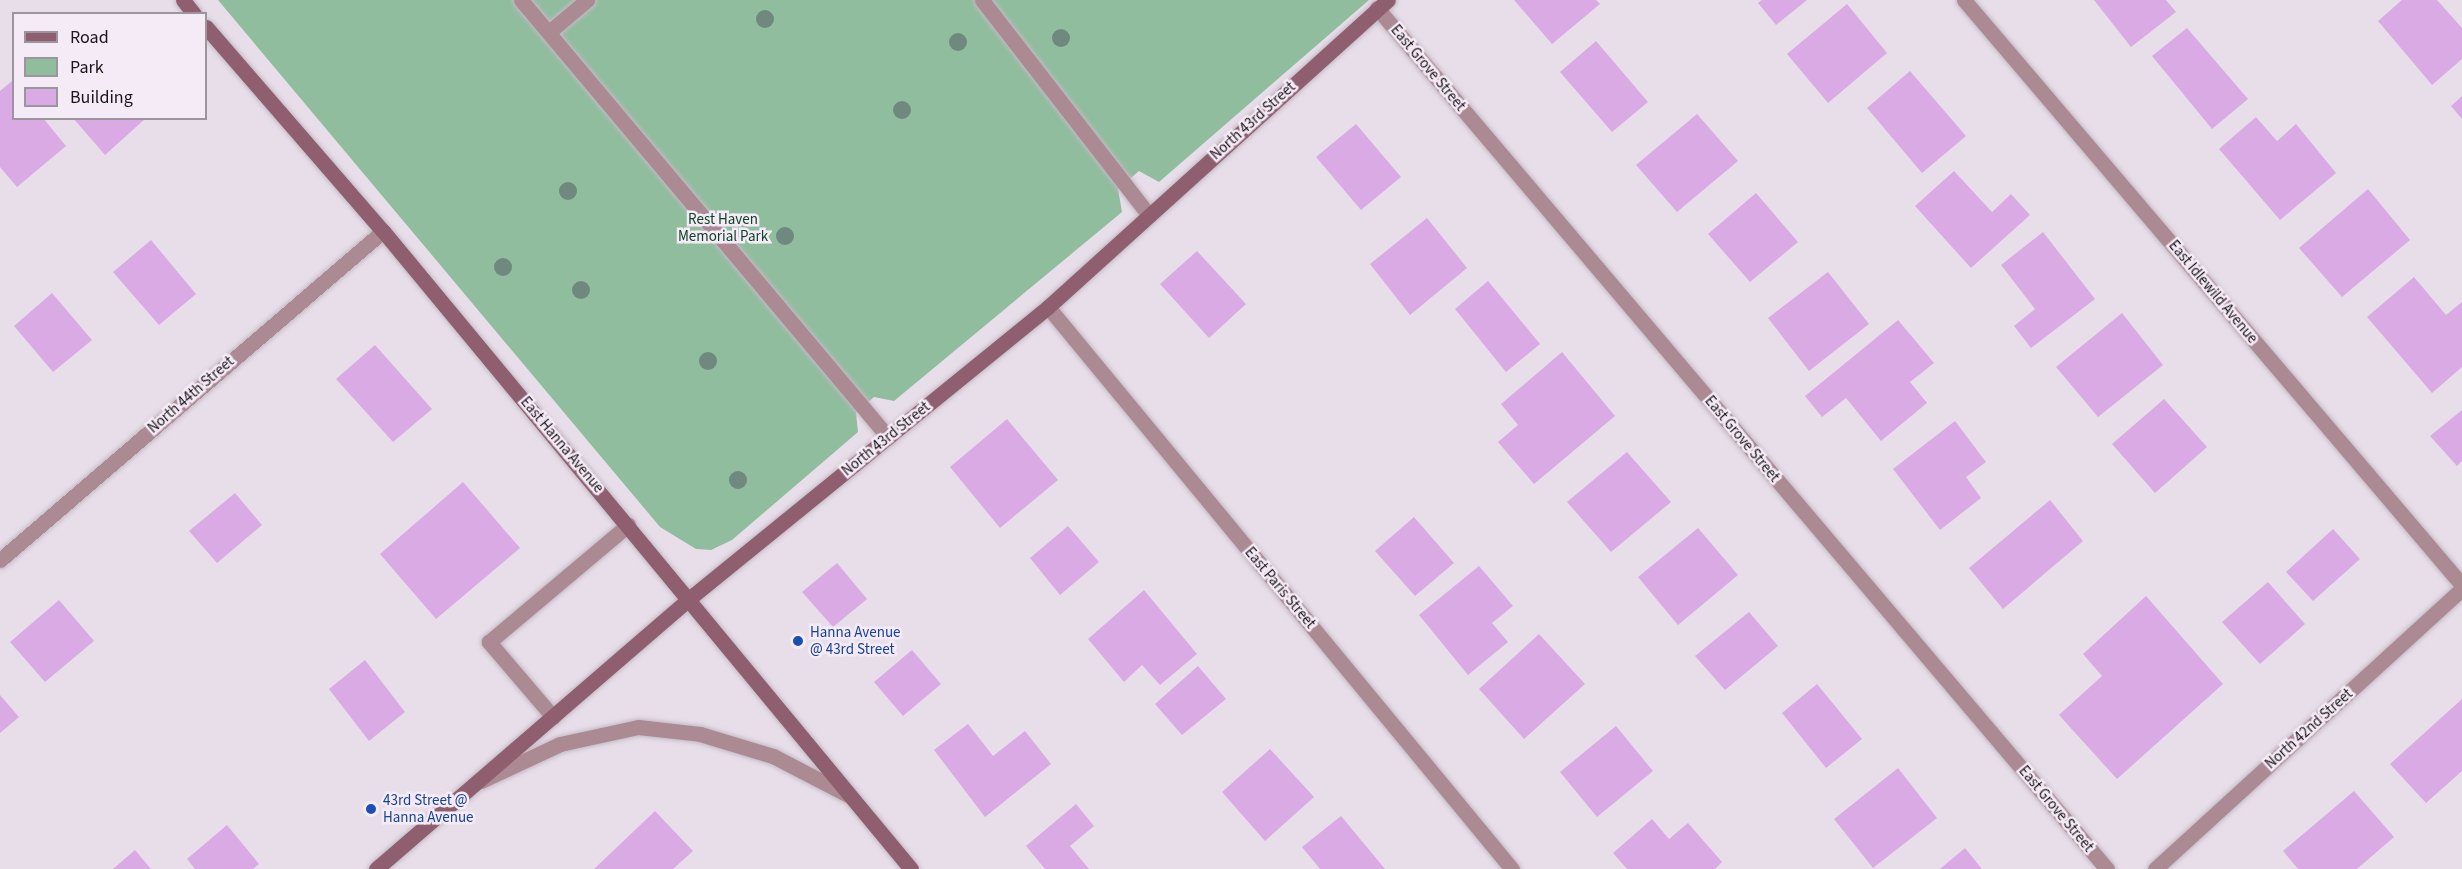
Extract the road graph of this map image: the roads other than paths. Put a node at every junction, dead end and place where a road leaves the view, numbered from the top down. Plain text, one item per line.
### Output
1 (183, 0) edge
2 (521, 0) edge
3 (587, 0) edge
4 (982, 0) edge
5 (1964, 0) edge
6 (1383, 4) edge
7 (192, 12) edge
8 (207, 28) edge
9 (549, 32) junction
10 (1149, 215) junction
11 (383, 231) junction
12 (1048, 307) junction
13 (888, 437) junction
14 (628, 525) junction
15 (0, 560) edge
16 (2462, 587) edge
17 (690, 598) junction
18 (553, 717) junction
19 (475, 783) junction
20 (852, 797) junction
21 (376, 869) edge
22 (911, 869) edge
23 (1512, 869) edge
24 (2107, 869) edge
25 (2155, 869) edge

1 - 7 street
2 - 9 street
3 - 9 street
4 - 10 street
5 - 16 street, East Idlewild Avenue
6 - 10 street, North 43rd Street
6 - 24 street, East Grove Street
8 - 11 street, East Hanna Avenue
9 - 13 street
10 - 12 street, North 43rd Street
11 - 14 street, East Hanna Avenue
11 - 15 street, North 44th Street
12 - 13 street, North 43rd Street
12 - 23 street, East Paris Street
13 - 17 street, North 43rd Street
14 - 17 street, East Hanna Avenue
14 - 18 street
16 - 25 street, North 42nd Street
17 - 18 street, North 43rd Street
17 - 20 street, East Hanna Avenue
18 - 19 street, North 43rd Street
19 - 20 street
19 - 21 street, North 43rd Street
20 - 22 street, East Hanna Avenue

